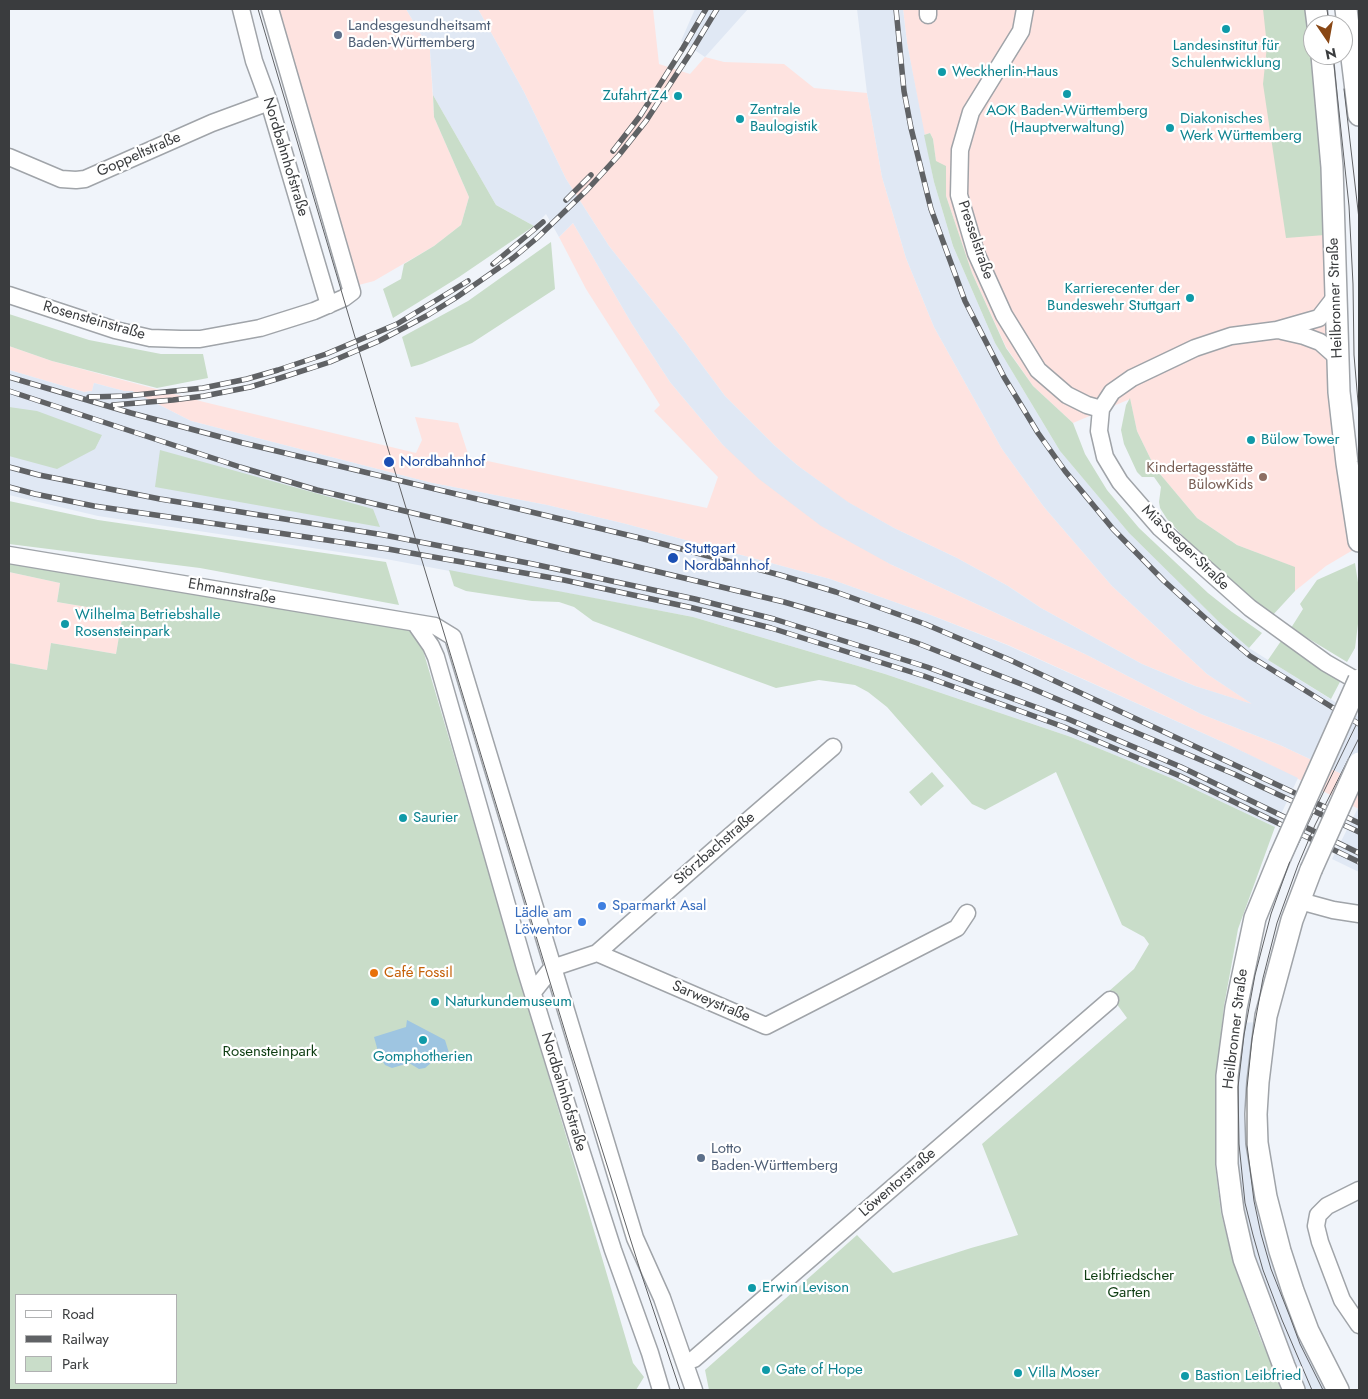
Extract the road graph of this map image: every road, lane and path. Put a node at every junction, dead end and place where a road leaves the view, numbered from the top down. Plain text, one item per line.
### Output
1 (241, 9) edge
2 (270, 9) edge
3 (1025, 9) edge
4 (1346, 9) edge
5 (1323, 65) edge
6 (269, 102) junction
7 (1359, 115) edge
8 (9, 156) edge
9 (352, 292) joint
10 (9, 295) edge
11 (1336, 296) junction
12 (329, 305) junction
13 (1278, 330) junction
14 (1338, 358) junction
15 (1101, 409) junction
16 (1359, 541) edge
17 (9, 555) edge
18 (415, 624) junction
19 (453, 637) joint
20 (1359, 681) edge
21 (834, 747) dead end
22 (1359, 763) edge
23 (1300, 901) junction
24 (968, 913) dead end
25 (1359, 914) edge
26 (597, 953) junction
27 (552, 968) junction
28 (533, 992) junction
29 (1112, 999) dead end
30 (1359, 1190) edge
31 (1359, 1325) edge
32 (685, 1362) junction
33 (660, 1390) edge
34 (694, 1390) edge
35 (1294, 1390) edge
36 (1338, 1390) edge

1 - 6 street, Nordbahnhofstraße
2 - 9 street, Nordbahnhofstraße
3 - 15 street, Presselstraße
4 - 7 main road
5 - 11 main road, Heilbronner Straße
6 - 8 street, Goppeltstraße
6 - 12 street, Nordbahnhofstraße
9 - 12 street, Rosensteinstraße
10 - 12 street, Rosensteinstraße
11 - 13 street
11 - 14 main road, Heilbronner Straße
13 - 14 street
13 - 15 street
14 - 16 main road, Heilbronner Straße
15 - 20 street, Mia-Seeger-Straße
17 - 18 street, Ehmannstraße
18 - 19 street, Ehmannstraße
18 - 28 street, Nordbahnhofstraße
19 - 27 street, Nordbahnhofstraße
20 - 35 main road, Heilbronner Straße, bridge
21 - 26 street, Störzbachstraße
22 - 23 main road, Heilbronner Straße, bridge
23 - 25 street
23 - 36 main road, Heilbronner Straße
24 - 26 street, Sarweystraße
26 - 27 street
27 - 28 street
27 - 32 street, Nordbahnhofstraße
28 - 33 street, Nordbahnhofstraße
29 - 32 street, Löwentorstraße
30 - 31 street
32 - 34 street, Nordbahnhofstraße

